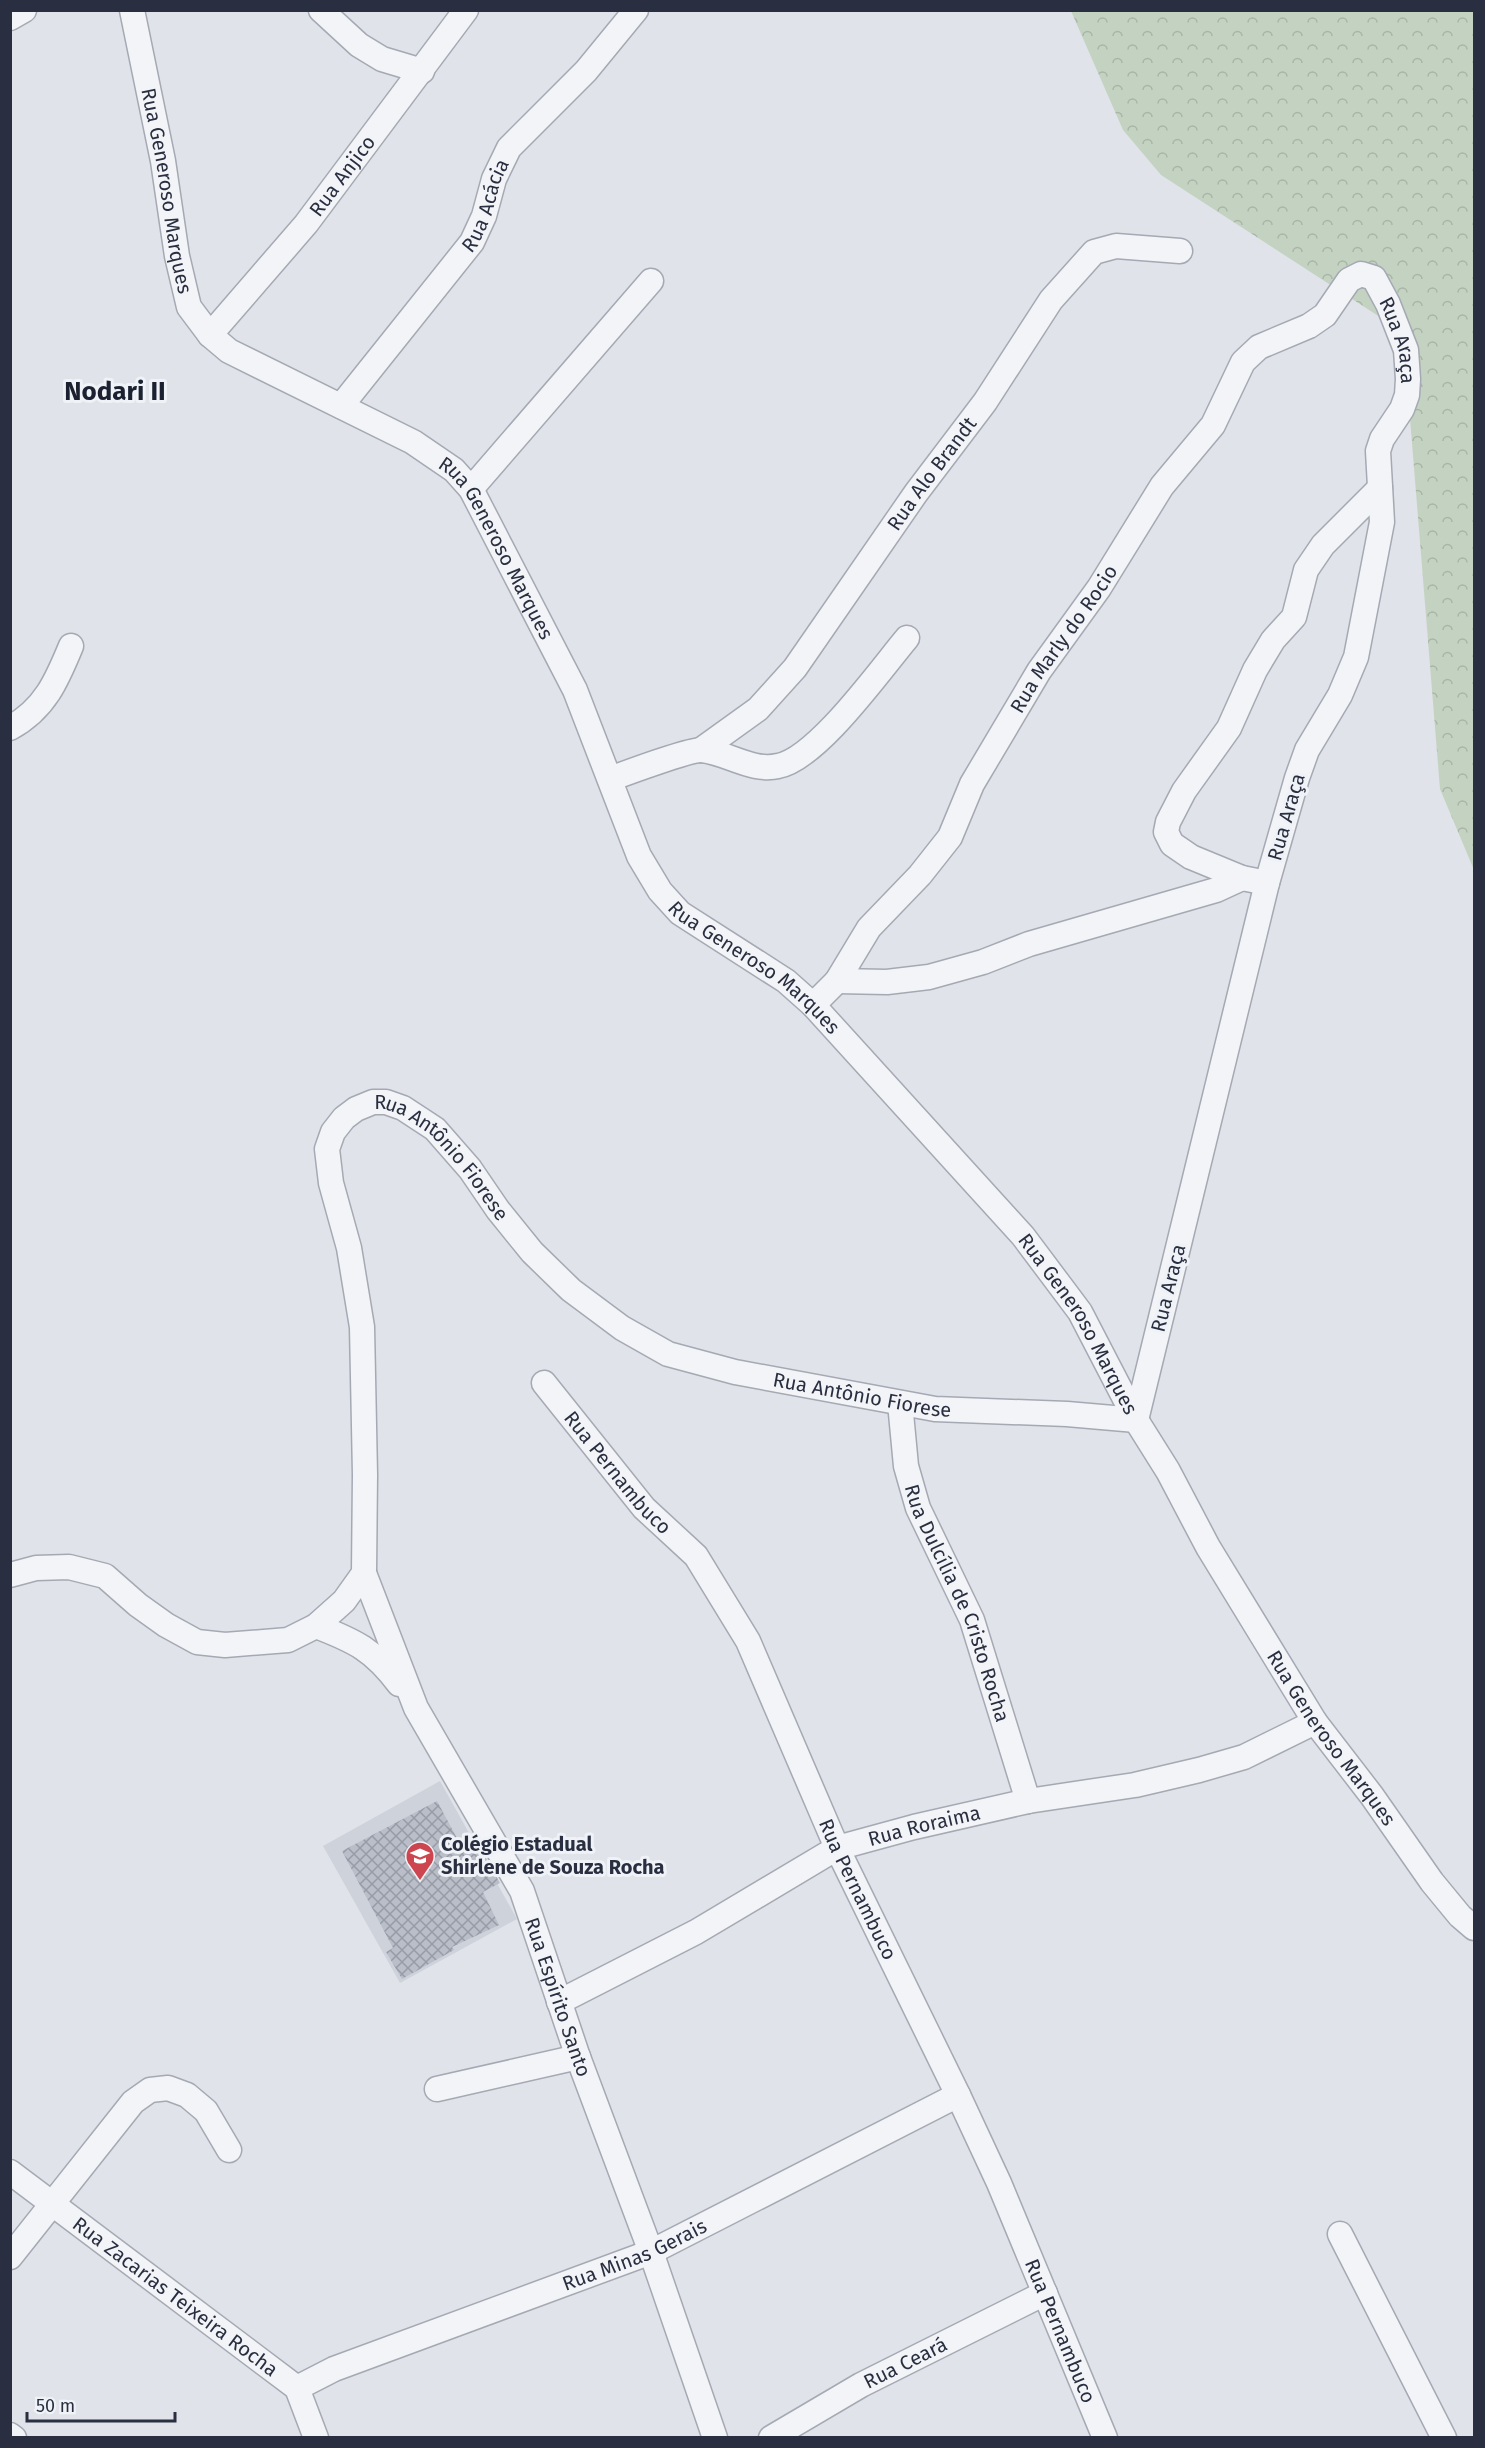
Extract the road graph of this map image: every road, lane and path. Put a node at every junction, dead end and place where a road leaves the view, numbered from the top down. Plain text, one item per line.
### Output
1 (24, 10) edge
2 (132, 10) edge
3 (321, 10) edge
4 (466, 10) edge
5 (636, 10) edge
6 (10, 18) edge
7 (422, 71) junction
8 (1180, 251) dead end
9 (651, 281) dead end
10 (1337, 300) joint
11 (210, 335) junction
12 (341, 406) junction
13 (1380, 488) junction
14 (471, 489) junction
15 (907, 638) dead end
16 (71, 646) dead end
17 (10, 728) edge
18 (701, 750) junction
19 (610, 778) junction
20 (1242, 878) junction
21 (1267, 883) junction
22 (837, 981) junction
23 (813, 1005) junction
24 (544, 1383) dead end
25 (900, 1403) junction
26 (1136, 1420) junction
27 (364, 1573) junction
28 (10, 1575) edge
29 (316, 1626) junction
30 (416, 1708) junction
31 (1315, 1722) junction
32 (1028, 1801) junction
33 (837, 1848) junction
34 (1474, 1928) edge
35 (559, 2002) junction
36 (578, 2057) junction
37 (437, 2089) dead end
38 (958, 2095) junction
39 (229, 2150) dead end
40 (10, 2172) edge
41 (52, 2203) junction
42 (1340, 2234) dead end
43 (651, 2252) junction
44 (10, 2257) edge
45 (1045, 2293) junction
46 (297, 2388) junction
47 (316, 2438) edge
48 (715, 2438) edge
49 (771, 2438) edge
50 (1105, 2438) edge
51 (1444, 2438) edge

1 - 6 street
2 - 11 street, Rua Generoso Marques
3 - 7 street
4 - 7 street, Rua Anjico
5 - 12 street, Rua Acácia
7 - 11 street, Rua Anjico
8 - 18 street, Rua Alo Brandt
9 - 14 street
10 - 13 street, Rua Araça
10 - 22 street, Rua Marly do Rocio
11 - 12 street, Rua Generoso Marques
12 - 14 street, Rua Generoso Marques
13 - 20 street
13 - 21 street, Rua Araça
14 - 19 street, Rua Generoso Marques
15 - 18 street
16 - 17 street
18 - 19 street, Rua Alo Brandt
19 - 23 street, Rua Generoso Marques
20 - 21 street
20 - 22 street
21 - 26 street, Rua Araça
22 - 23 street, Rua Marly do Rocio
23 - 26 street, Rua Generoso Marques
24 - 33 street, Rua Pernambuco
25 - 26 street, Rua Antônio Fiorese
25 - 27 street, Rua Antônio Fiorese
25 - 32 street, Rua Dulcília de Cristo Rocha
26 - 31 street, Rua Generoso Marques
27 - 29 street
27 - 30 street, Rua Espírito Santo
28 - 29 street
29 - 30 street
30 - 35 street, Rua Espírito Santo
31 - 32 street, Rua Roraima
31 - 34 street, Rua Generoso Marques
32 - 33 street, Rua Roraima
33 - 35 street, Rua Roraima
33 - 38 street, Rua Pernambuco
35 - 36 street, Rua Espírito Santo
36 - 37 street
36 - 43 street, Rua Espírito Santo
38 - 43 street, Rua Minas Gerais
38 - 45 street, Rua Pernambuco
39 - 41 street
40 - 41 street, Rua Zacarias Teixeira Rocha
41 - 44 street
41 - 46 street, Rua Zacarias Teixeira Rocha
42 - 51 street
43 - 46 street, Rua Minas Gerais
43 - 48 street, Rua Espírito Santo
45 - 49 street, Rua Ceará
45 - 50 street, Rua Pernambuco
46 - 47 street, Rua Zacarias Teixeira Rocha

